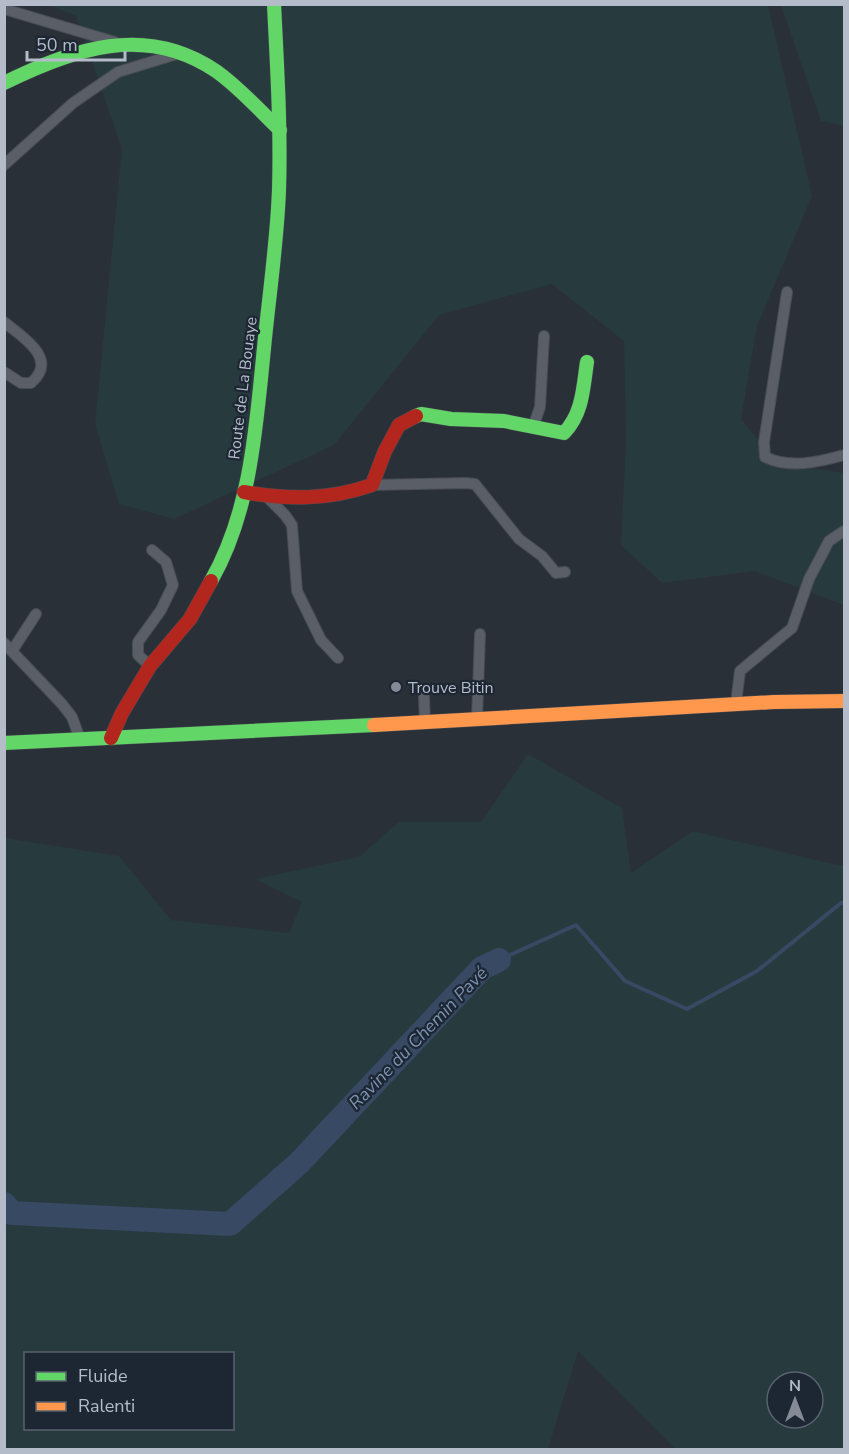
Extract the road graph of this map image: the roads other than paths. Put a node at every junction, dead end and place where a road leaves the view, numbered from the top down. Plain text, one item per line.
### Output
1 (274, 4) edge
2 (4, 9) edge
3 (121, 44) junction
4 (177, 54) junction
5 (4, 83) edge
6 (280, 130) junction
7 (4, 165) edge
8 (787, 292) dead end
9 (4, 322) edge
10 (544, 336) dead end
11 (587, 362) dead end
12 (4, 372) edge
13 (533, 427) junction
14 (844, 455) edge
15 (372, 485) junction
16 (244, 492) junction
17 (267, 497) junction
18 (844, 531) edge
19 (152, 550) dead end
20 (565, 572) dead end
21 (36, 614) dead end
22 (480, 634) dead end
23 (8, 647) edge
24 (338, 658) dead end
25 (150, 666) junction
26 (424, 697) dead end
27 (844, 701) edge
28 (736, 704) junction
29 (477, 720) junction
30 (425, 723) junction
31 (111, 738) junction
32 (80, 739) junction
33 (4, 743) edge

1 - 6 main road, Route de La Bouaye
2 - 3 street
3 - 4 main road
3 - 5 main road
4 - 6 main road
4 - 7 street
6 - 16 main road, Route de La Bouaye
8 - 14 street
9 - 12 street
10 - 13 street
11 - 13 main road
13 - 15 main road
15 - 17 main road
15 - 20 street
16 - 17 main road
16 - 25 main road, Route de La Bouaye
17 - 24 street
18 - 28 street
19 - 25 street
21 - 23 street
22 - 29 street
23 - 32 street
25 - 31 main road, Route de La Bouaye
26 - 30 street
27 - 28 main road
28 - 29 main road
29 - 30 main road
30 - 31 main road
31 - 32 main road
32 - 33 main road

